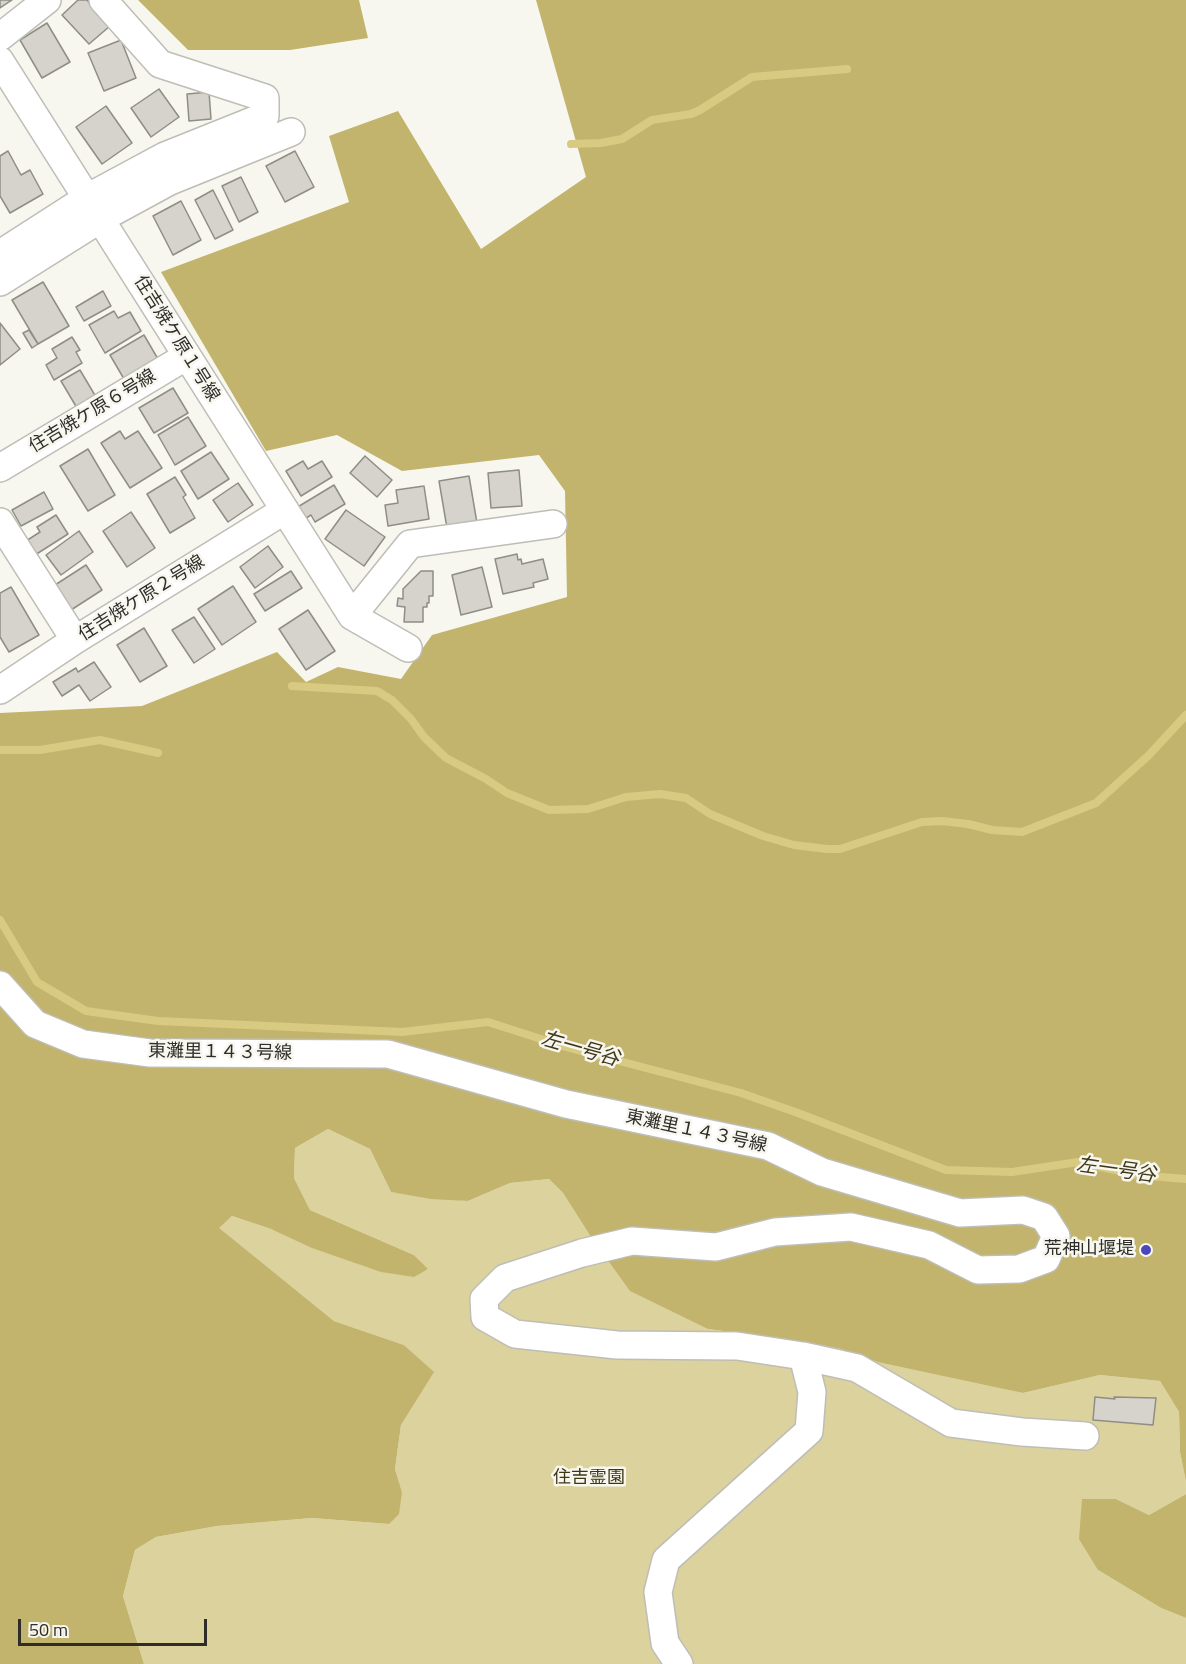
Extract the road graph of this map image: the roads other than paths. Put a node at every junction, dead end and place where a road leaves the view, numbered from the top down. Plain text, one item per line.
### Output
1 (47, 0) edge
2 (103, 0) edge
3 (0, 37) edge
4 (0, 61) edge
5 (291, 132) dead end
6 (94, 208) junction
7 (0, 254) edge
8 (0, 282) edge
9 (187, 356) junction
10 (0, 468) edge
11 (285, 510) junction
12 (0, 522) edge
13 (553, 524) dead end
14 (352, 616) junction
15 (75, 640) junction
16 (408, 648) dead end
17 (0, 690) edge
18 (0, 985) edge
19 (803, 1356) junction
20 (1085, 1436) dead end
21 (679, 1664) edge

1 - 3 street
2 - 6 street
4 - 6 street, 住吉焼ケ原１号線
5 - 6 street
6 - 7 street
6 - 8 street
6 - 9 street, 住吉焼ケ原１号線
9 - 10 street, 住吉焼ケ原６号線
9 - 11 street, 住吉焼ケ原１号線
11 - 14 street, 住吉焼ケ原１号線
11 - 15 street, 住吉焼ケ原２号線
12 - 15 street
13 - 14 street
14 - 16 street, 住吉焼ケ原１号線
15 - 17 street, 住吉焼ケ原２号線
18 - 19 street, 東灘里１４３号線
19 - 20 street
19 - 21 street

